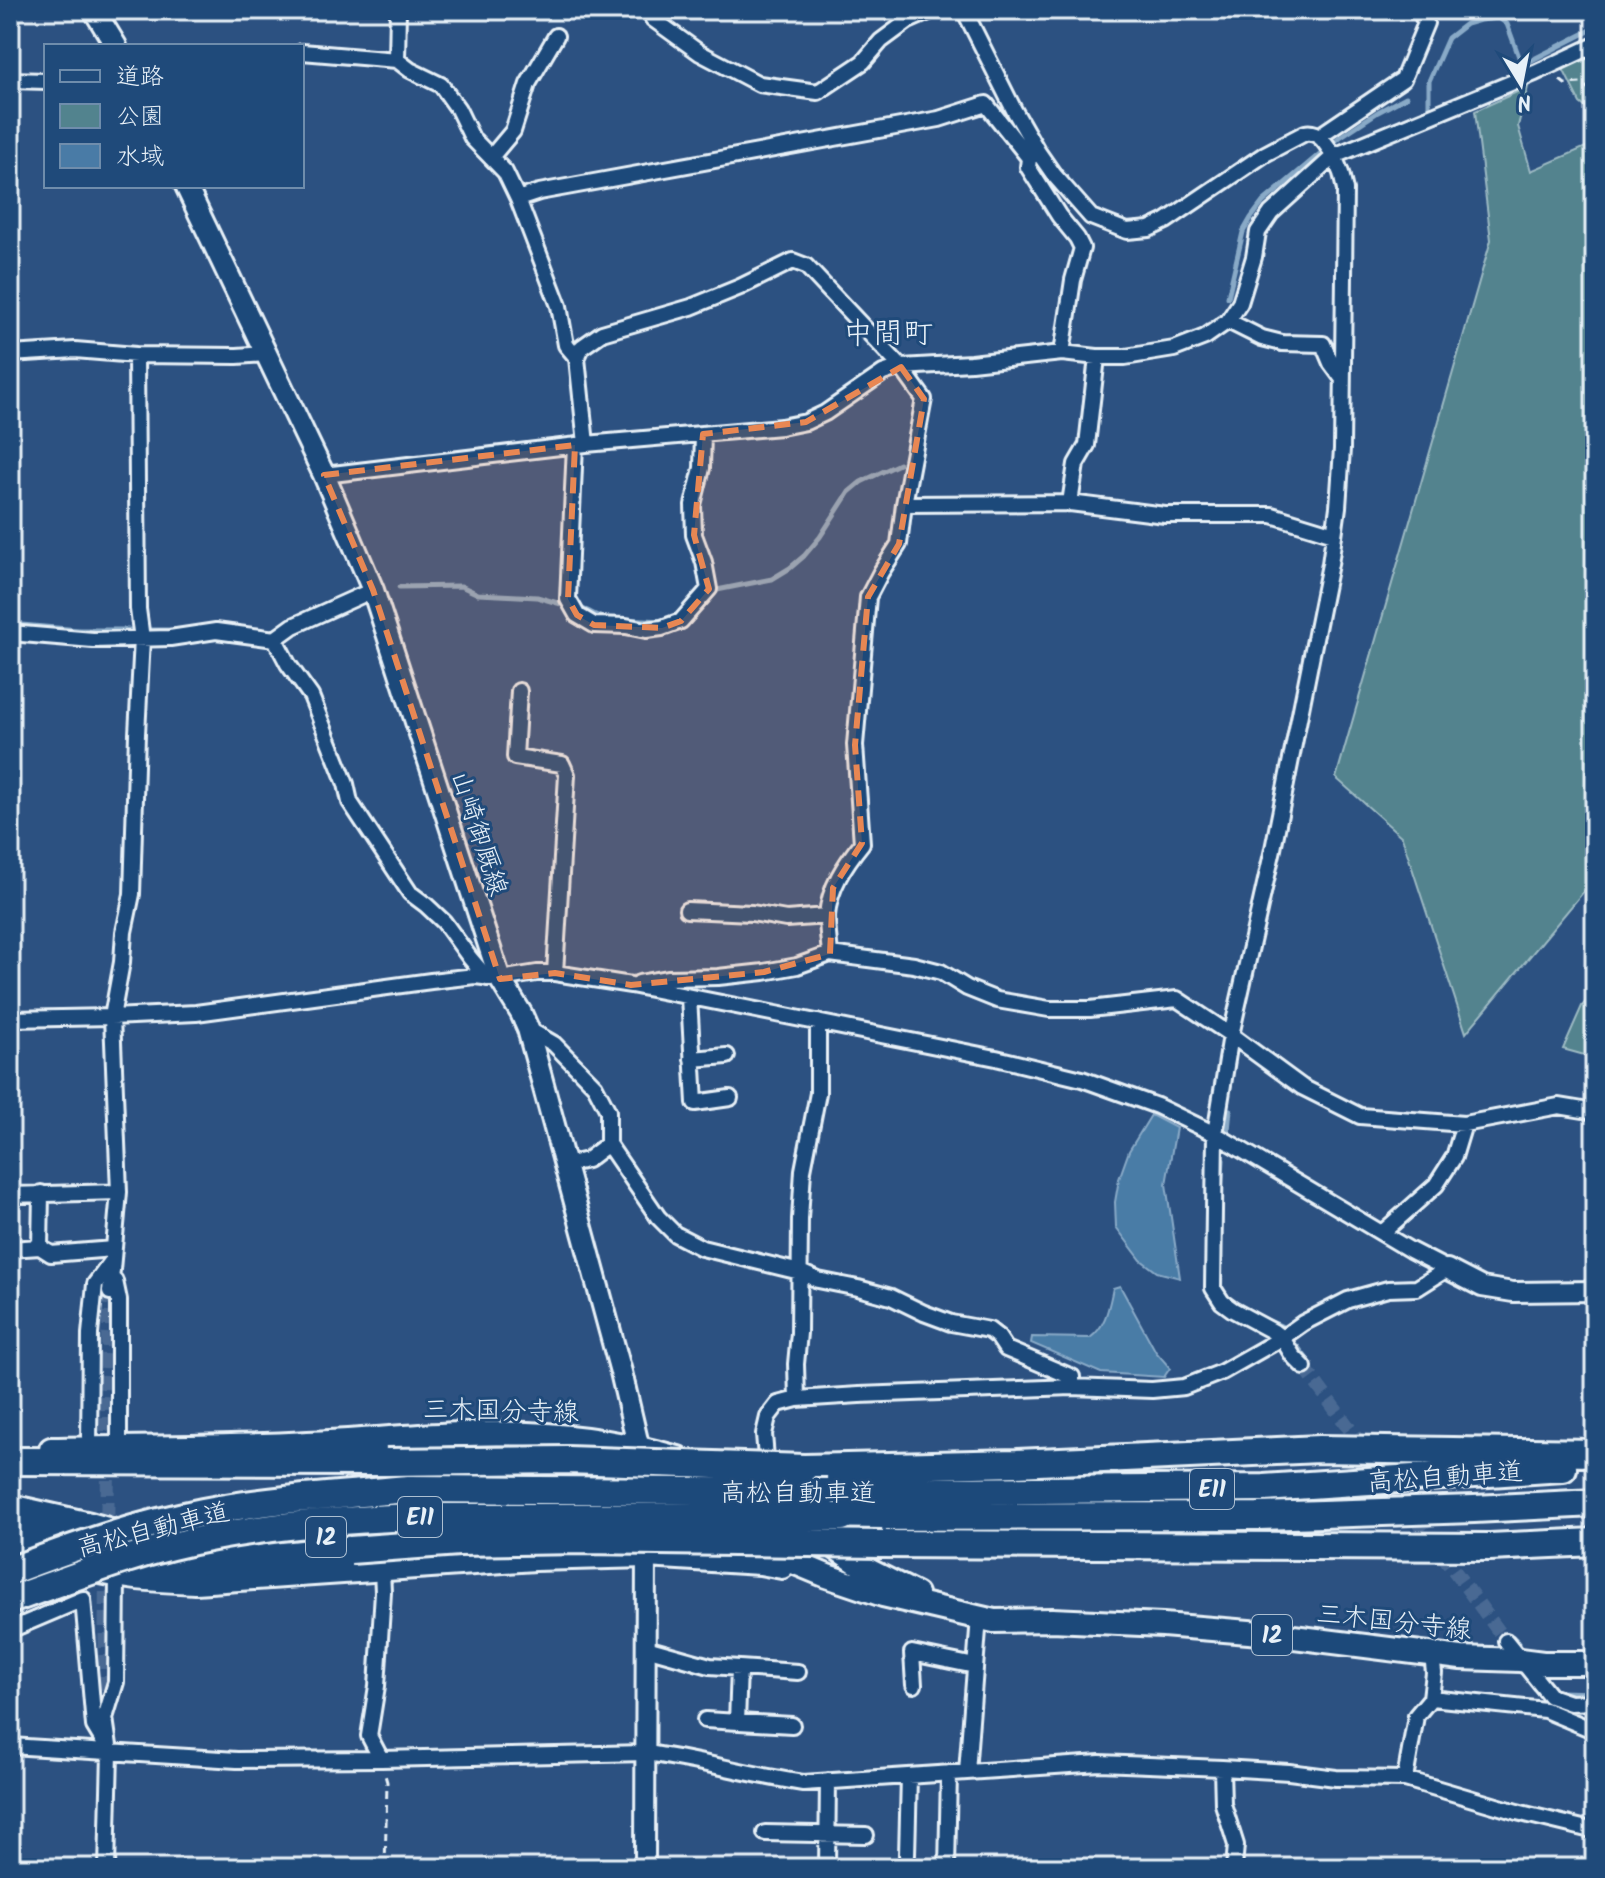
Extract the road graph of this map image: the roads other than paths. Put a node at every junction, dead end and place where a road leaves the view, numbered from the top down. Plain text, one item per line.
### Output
1 (94, 10) edge
2 (398, 10) edge
3 (648, 10) edge
4 (933, 10) edge
5 (964, 10) edge
6 (1419, 10) edge
7 (556, 36) dead end
8 (115, 44) edge
9 (1595, 45) edge
10 (304, 52) edge
11 (397, 60) junction
12 (10, 80) edge
13 (44, 81) edge
14 (1327, 146) junction
15 (1034, 155) junction
16 (492, 156) junction
17 (187, 188) edge
18 (518, 199) junction
19 (1228, 321) junction
20 (1062, 353) junction
21 (10, 354) edge
22 (266, 354) junction
23 (136, 355) junction
24 (1097, 357) junction
25 (577, 358) junction
26 (901, 367) junction
27 (1342, 378) junction
28 (703, 434) junction
29 (580, 445) junction
30 (324, 475) junction
31 (1070, 503) junction
32 (904, 504) junction
33 (1334, 534) junction
34 (373, 590) junction
35 (10, 633) edge
36 (142, 638) junction
37 (275, 639) junction
38 (519, 691) dead end
39 (687, 910) dead end
40 (827, 916) junction
41 (830, 954) junction
42 (555, 973) junction
43 (494, 979) junction
44 (631, 985) junction
45 (689, 997) junction
46 (112, 1017) junction
47 (10, 1019) edge
48 (818, 1022) junction
49 (528, 1029) junction
50 (1231, 1035) junction
51 (727, 1056) dead end
52 (692, 1059) junction
53 (730, 1098) dead end
54 (1595, 1112) edge
55 (1464, 1124) junction
56 (1215, 1134) junction
57 (608, 1144) junction
58 (565, 1165) junction
59 (119, 1192) junction
60 (41, 1193) junction
61 (10, 1195) edge
62 (1382, 1233) junction
63 (40, 1247) junction
64 (10, 1249) edge
65 (113, 1255) junction
66 (1447, 1269) junction
67 (800, 1272) junction
68 (1595, 1291) edge
69 (110, 1292) tunnel mouth
70 (1282, 1338) junction
71 (1304, 1367) tunnel mouth
72 (1072, 1387) junction
73 (797, 1399) junction
74 (119, 1447) junction
75 (639, 1447) junction
76 (89, 1448) junction
77 (10, 1450) edge
78 (1595, 1453) edge
79 (10, 1461) edge
80 (1595, 1466) edge
81 (770, 1502) junction
82 (1595, 1503) edge
83 (10, 1506) edge
84 (646, 1520) junction
85 (10, 1521) edge
86 (10, 1536) edge
87 (1595, 1542) edge
88 (646, 1556) junction
89 (382, 1570) junction
90 (10, 1571) edge
91 (117, 1575) junction
92 (827, 1576) junction
93 (10, 1600) edge
94 (948, 1609) junction
95 (979, 1617) junction
96 (10, 1630) edge
97 (1506, 1641) tunnel mouth
98 (646, 1648) junction
99 (1432, 1655) junction
100 (1520, 1660) junction
101 (1595, 1663) edge
102 (975, 1666) junction
103 (739, 1668) junction
104 (798, 1672) dead end
105 (914, 1685) dead end
106 (105, 1690) tunnel mouth
107 (1431, 1698) junction
108 (1595, 1702) edge
109 (105, 1718) junction
110 (705, 1720) dead end
111 (737, 1722) junction
112 (792, 1725) dead end
113 (1595, 1727) edge
114 (10, 1746) edge
115 (110, 1753) junction
116 (646, 1753) junction
117 (381, 1759) junction
118 (1222, 1768) junction
119 (967, 1772) junction
120 (949, 1773) junction
121 (909, 1776) junction
122 (1405, 1779) junction
123 (828, 1781) junction
124 (1595, 1831) edge
125 (765, 1833) dead end
126 (826, 1834) junction
127 (866, 1835) dead end
128 (907, 1855) dead end
129 (107, 1868) edge
130 (645, 1868) edge
131 (827, 1868) edge
132 (947, 1868) edge
133 (1234, 1868) edge

1 - 8 main road
2 - 11 street
3 - 4 street
5 - 15 street
6 - 14 street
7 - 16 street
9 - 14 street
10 - 11 street
11 - 16 street
12 - 13 street
14 - 15 street
14 - 19 street
14 - 27 street
15 - 18 street
15 - 20 street
16 - 18 street
17 - 22 main road, 山崎御厩線
18 - 25 street
19 - 24 street
19 - 27 street
20 - 24 street
20 - 26 street
21 - 23 street
22 - 23 street
22 - 30 main road, 山崎御厩線
23 - 36 street
24 - 31 street
25 - 26 street
25 - 29 street
26 - 28 street
26 - 32 street
27 - 33 street
28 - 29 street
28 - 29 street
29 - 30 street
30 - 34 main road, 山崎御厩線
31 - 32 street
31 - 33 street
32 - 40 street
33 - 50 street
34 - 37 street
34 - 43 main road, 山崎御厩線
35 - 36 street
36 - 37 street
36 - 46 street
37 - 43 street
38 - 42 street
39 - 40 street
40 - 41 street
41 - 44 street
41 - 50 street
42 - 43 street
42 - 44 street
43 - 46 street
43 - 49 main road, 山崎御厩線
44 - 45 street
45 - 48 street
45 - 52 street
46 - 47 street
46 - 59 street
48 - 56 street
48 - 67 street
49 - 57 street
49 - 58 main road, 山崎御厩線
50 - 55 street
50 - 56 street
51 - 52 street
52 - 53 street
54 - 55 street
55 - 62 street
56 - 62 street
56 - 70 street
57 - 58 street
57 - 67 street
58 - 75 main road, 山崎御厩線
59 - 60 street
59 - 65 street
60 - 61 street
60 - 63 street
62 - 66 street
63 - 64 street
63 - 65 street
65 - 69 street
65 - 74 street
65 - 76 street
66 - 68 street
66 - 70 street
67 - 72 street
67 - 73 street
70 - 71 street
70 - 72 street
72 - 73 street
73 - 81 street
74 - 75 main road, 三木国分寺線 / 12
74 - 76 main road, 三木国分寺線 / 12
75 - 81 main road, 三木国分寺線 / 12
75 - 84 main road, 山崎御厩線
76 - 77 main road, 三木国分寺線 / 12
78 - 79 highway, bridge
80 - 90 highway, 高松自動車道 / E11, bridge
81 - 94 main road, 三木国分寺線 / 12
82 - 93 highway, 高松自動車道 / E11, bridge
83 - 84 main road, 三木国分寺線 / 12
84 - 88 street
84 - 92 main road, 三木国分寺線 / 12
85 - 87 highway, bridge
86 - 91 main road
88 - 89 main road
88 - 92 main road
88 - 98 street
89 - 91 main road
89 - 117 street
91 - 109 street
92 - 94 main road, 三木国分寺線 / 12
94 - 95 main road, 三木国分寺線 / 12
95 - 99 main road, 三木国分寺線 / 12
95 - 102 street
96 - 115 street
97 - 100 street
98 - 103 street
98 - 116 street
99 - 100 main road, 三木国分寺線 / 12
99 - 107 street
100 - 101 main road, 三木国分寺線 / 12
100 - 108 street
102 - 105 street
102 - 119 street
103 - 104 street
103 - 111 street
106 - 109 street
107 - 113 street
107 - 122 street
109 - 115 street
110 - 111 street
111 - 112 street
114 - 115 street
115 - 117 street
115 - 129 street
116 - 117 street
116 - 123 street
116 - 130 street
118 - 119 street
118 - 122 street
118 - 133 street
119 - 120 street
120 - 121 street
120 - 132 street
121 - 123 street
121 - 128 street
122 - 124 street
123 - 126 street
125 - 126 street
126 - 127 street
126 - 131 street

